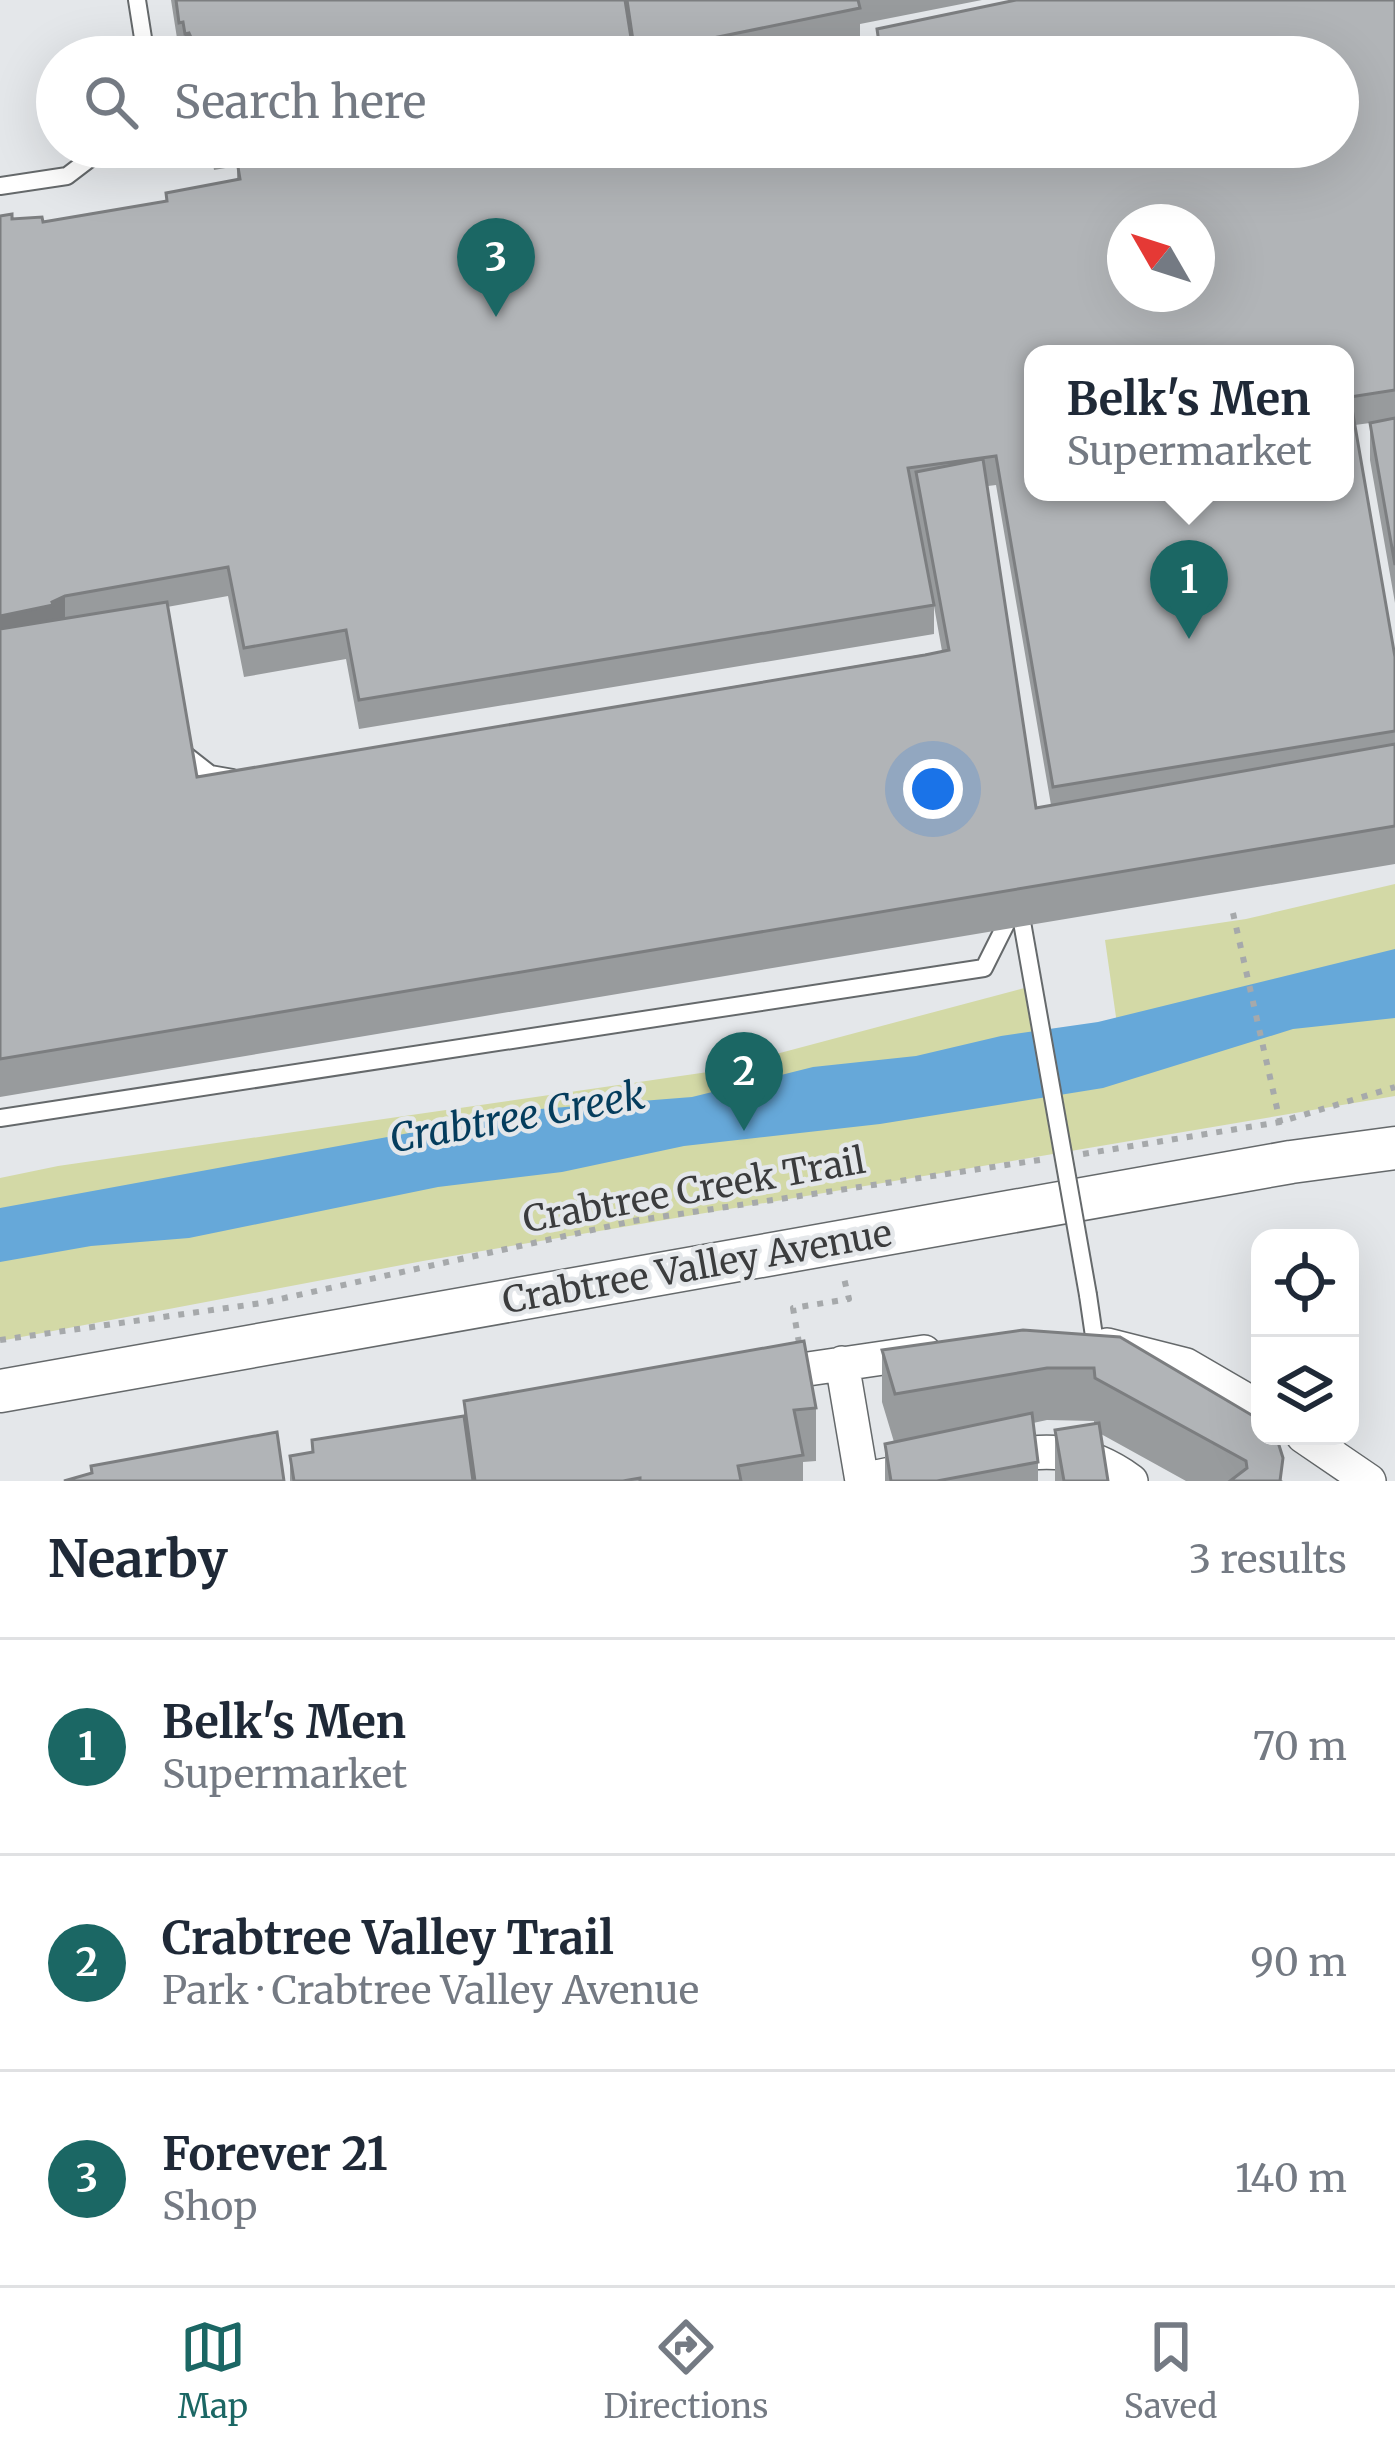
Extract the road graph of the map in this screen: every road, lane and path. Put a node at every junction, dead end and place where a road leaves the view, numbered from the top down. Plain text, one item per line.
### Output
1 (137, 0) edge
2 (143, 36) edge
3 (77, 168) edge
4 (0, 186) edge
5 (161, 742) edge
6 (252, 780) edge
7 (1233, 913) dead end
8 (1395, 1087) edge
9 (0, 1118) edge
10 (1281, 1126) junction
11 (1395, 1148) edge
12 (1079, 1154) dead end
13 (1058, 1157) dead end
14 (843, 1273) dead end
15 (0, 1340) edge
16 (1095, 1343) junction
17 (1057, 1344) edge
18 (959, 1348) edge
19 (801, 1353) edge
20 (842, 1363) junction
21 (735, 1381) edge
22 (0, 1391) edge
23 (1251, 1403) edge
24 (1317, 1445) edge
25 (862, 1481) edge
26 (1132, 1481) edge
27 (1369, 1481) edge

1 - 2 lane
3 - 4 lane
5 - 6 lane
7 - 10 path
8 - 10 path
9 - 16 lane, bridge
10 - 12 path
11 - 22 street, Crabtree Valley Avenue
13 - 15 path, Crabtree Creek Trail
14 - 19 path
16 - 17 street
16 - 23 street
18 - 20 street
20 - 21 street
20 - 25 street
24 - 27 street
25 - 26 street

